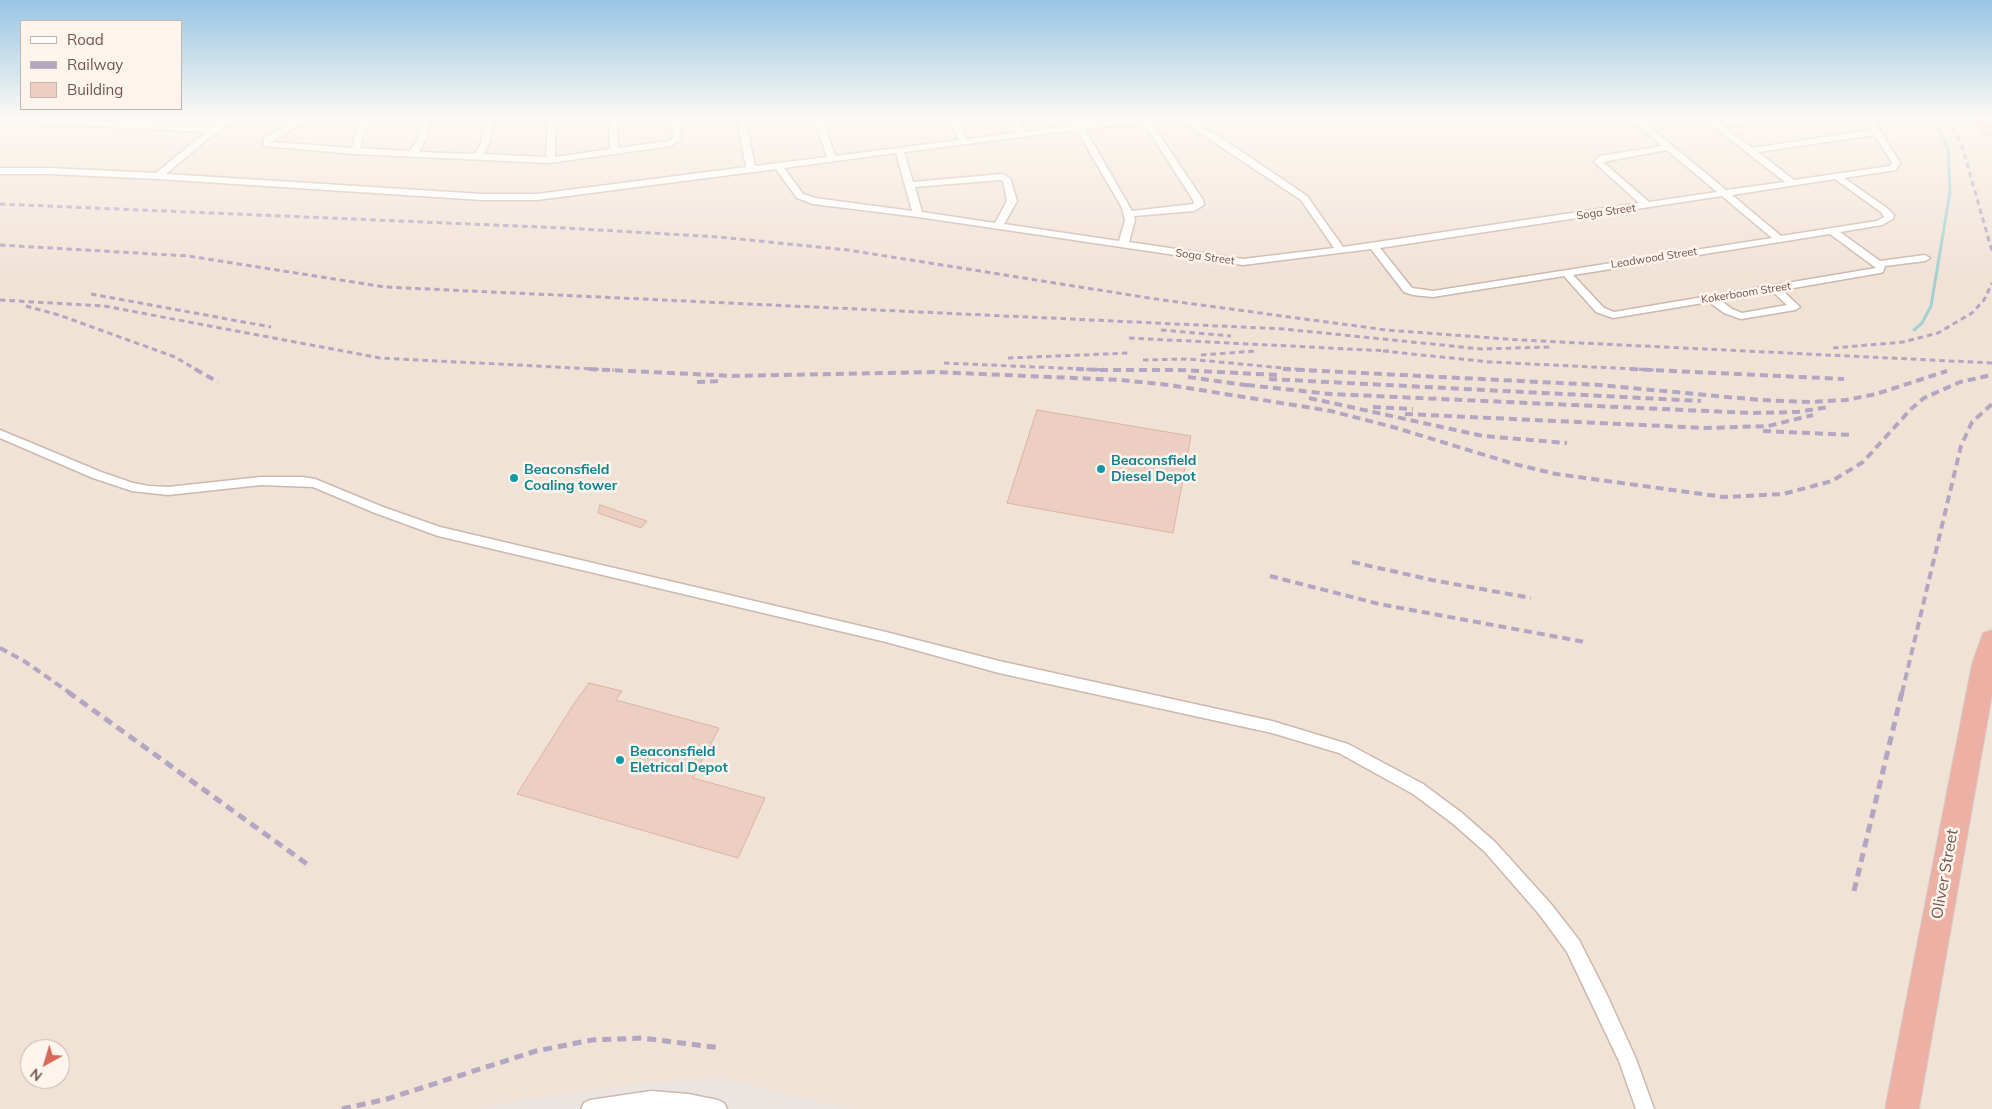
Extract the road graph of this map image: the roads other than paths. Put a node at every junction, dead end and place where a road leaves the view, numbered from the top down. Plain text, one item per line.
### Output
1 (0, 171) edge
2 (165, 171) edge
3 (745, 171) edge
4 (781, 171) edge
5 (906, 171) edge
6 (1105, 171) edge
7 (1177, 171) edge
8 (1264, 171) edge
9 (1608, 171) edge
10 (1698, 171) edge
11 (1777, 171) edge
12 (1871, 171) edge
13 (158, 176) junction
14 (1837, 177) junction
15 (1794, 184) junction
16 (911, 185) junction
17 (1726, 194) junction
18 (1648, 206) junction
19 (918, 214) junction
20 (1129, 214) junction
21 (998, 226) junction
22 (1832, 231) junction
23 (1778, 238) junction
24 (1123, 245) junction
25 (1373, 246) junction
26 (1340, 250) junction
27 (1925, 258) dead end
28 (1879, 264) junction
29 (1565, 272) junction
30 (1775, 289) junction
31 (1712, 299) junction
32 (0, 434) edge
33 (1992, 640) edge
34 (590, 1109) edge
35 (718, 1109) edge
36 (1645, 1109) edge
37 (1902, 1109) edge

1 - 13 street
2 - 13 street
3 - 13 street
4 - 19 street, Soga Street
5 - 16 street
6 - 20 street
7 - 20 street
8 - 26 street
9 - 18 street, Soga Street
10 - 17 street
11 - 15 street
12 - 14 street, Soga Street
14 - 15 street, Soga Street
14 - 22 street, Leadwood Street
15 - 17 street, Soga Street
16 - 19 street
16 - 21 street
17 - 18 street, Soga Street
17 - 23 street
18 - 25 street, Soga Street
19 - 21 street, Soga Street
20 - 24 street
21 - 24 street, Soga Street
22 - 23 street, Leadwood Street
22 - 28 street
23 - 29 street, Leadwood Street
24 - 26 street, Soga Street
25 - 26 street, Soga Street
25 - 29 street, Leadwood Street
27 - 28 street
28 - 30 street, Kokerboom Street
29 - 31 street, Kokerboom Street
30 - 31 street, Kokerboom Street
30 - 31 street
32 - 36 street
33 - 37 highway, Oliver Street
34 - 35 street

